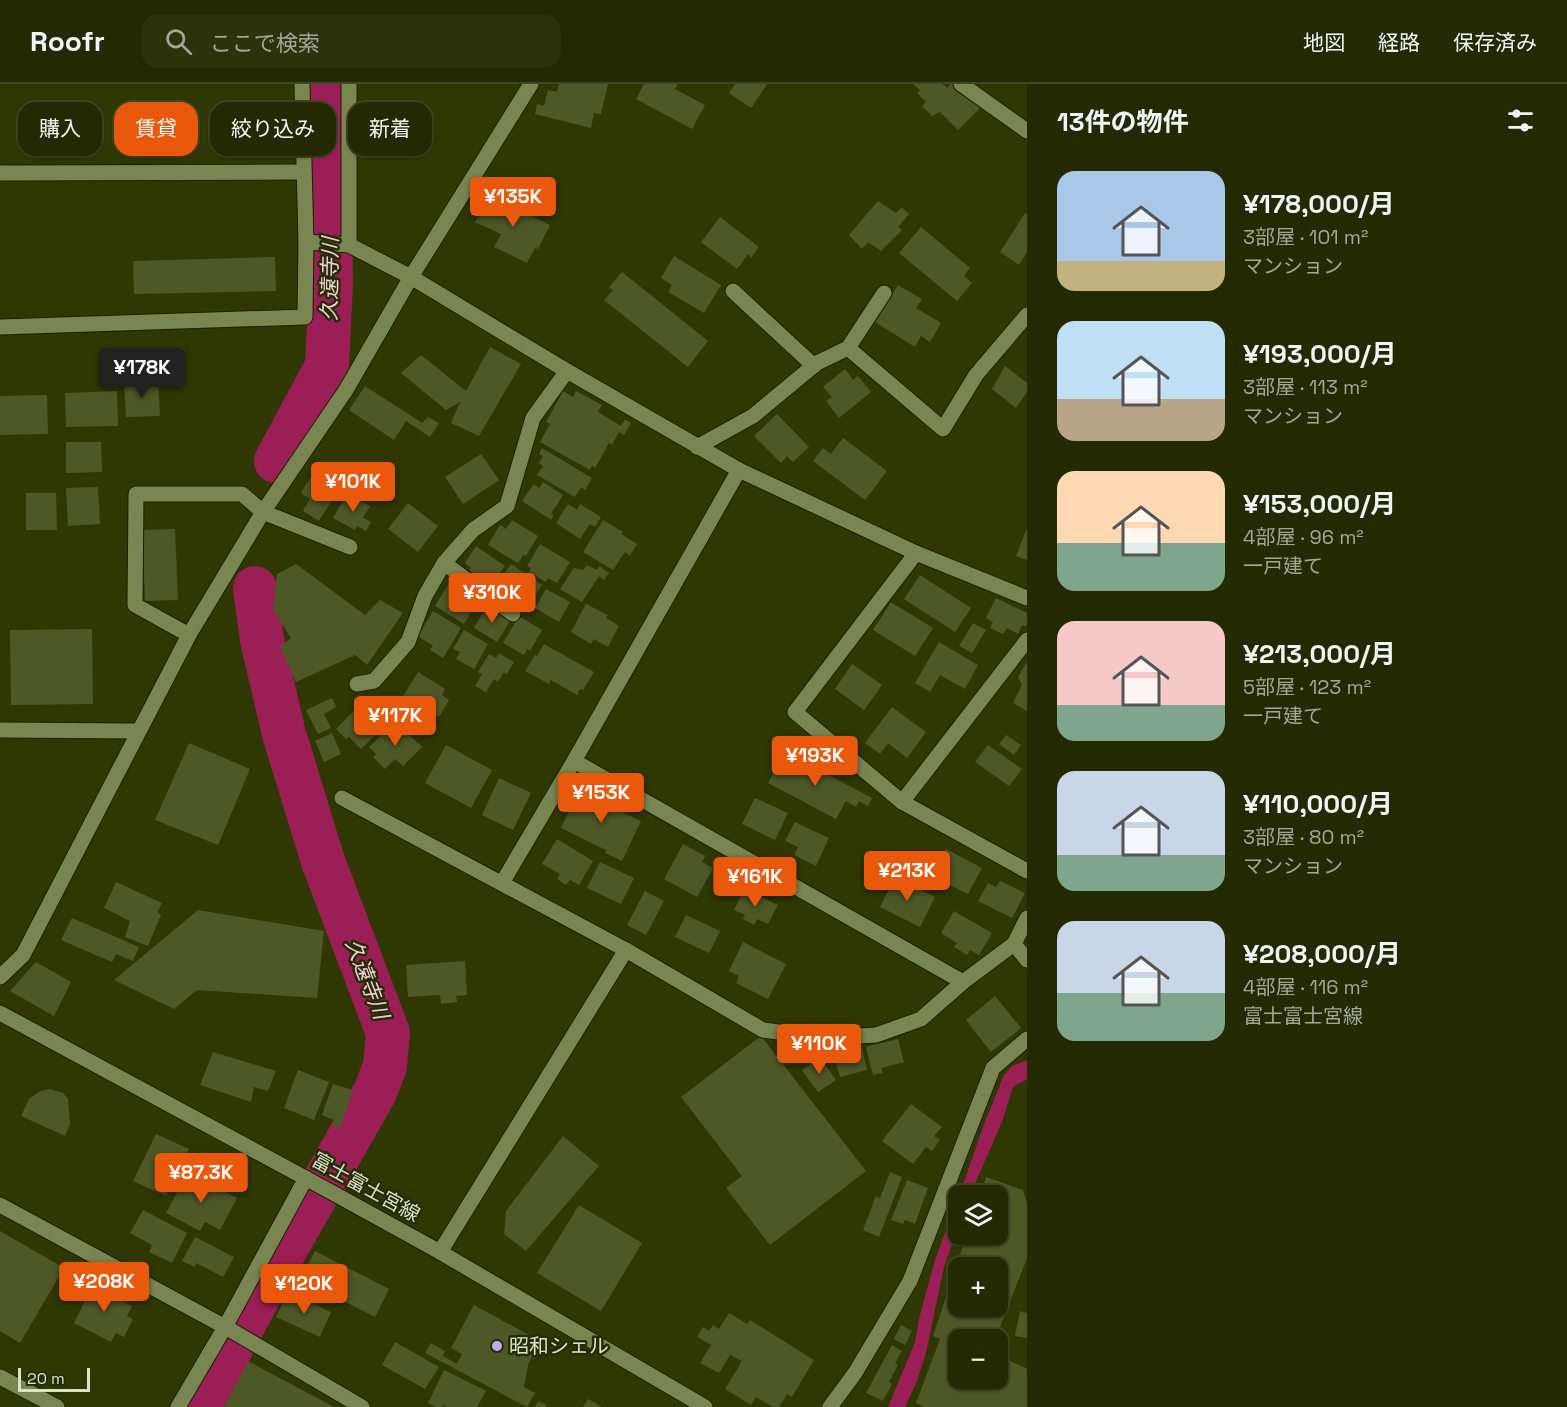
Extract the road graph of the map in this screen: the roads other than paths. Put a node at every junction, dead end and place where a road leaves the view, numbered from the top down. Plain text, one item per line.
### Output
1 (302, 84) edge
2 (349, 84) edge
3 (531, 84) edge
4 (962, 84) edge
5 (1027, 131) edge
6 (304, 172) junction
7 (0, 173) edge
8 (310, 242) junction
9 (344, 244) junction
10 (411, 277) junction
11 (733, 291) dead end
12 (884, 293) dead end
13 (1027, 315) edge
14 (0, 327) edge
15 (848, 348) junction
16 (814, 366) junction
17 (567, 371) junction
18 (697, 447) junction
19 (740, 470) junction
20 (263, 512) junction
21 (350, 547) dead end
22 (916, 553) junction
23 (444, 563) junction
24 (1027, 597) edge
25 (513, 614) dead end
26 (189, 635) junction
27 (1027, 640) edge
28 (357, 684) dead end
29 (0, 730) edge
30 (138, 731) junction
31 (574, 761) junction
32 (342, 798) dead end
33 (902, 802) junction
34 (1027, 871) edge
35 (502, 884) junction
36 (1027, 918) edge
37 (1014, 944) junction
38 (626, 950) junction
39 (1027, 960) edge
40 (0, 977) edge
41 (963, 981) junction
42 (0, 1013) edge
43 (1026, 1043) edge
44 (308, 1179) junction
45 (0, 1205) edge
46 (440, 1252) junction
47 (227, 1328) junction
48 (0, 1377) edge
49 (57, 1407) edge
50 (177, 1407) edge
51 (362, 1407) edge
52 (705, 1407) edge
53 (830, 1407) edge

1 - 6 street
2 - 9 street
3 - 10 street
4 - 5 street
6 - 7 street
6 - 8 street
8 - 9 street
8 - 14 street
9 - 10 street
10 - 17 street
10 - 20 street
11 - 16 street
12 - 15 street
13 - 15 street
15 - 16 street
16 - 18 street
17 - 18 street
17 - 23 street
18 - 19 street
19 - 22 street
19 - 31 street
20 - 21 street
20 - 26 street
20 - 26 street
22 - 24 street
22 - 33 street
23 - 25 street
23 - 28 street
26 - 30 street
27 - 33 street
29 - 30 street
30 - 40 street
31 - 35 street
31 - 41 street
32 - 35 street
33 - 34 street
35 - 38 street
36 - 37 street
37 - 39 street
37 - 41 street
38 - 41 street
38 - 46 street
42 - 44 street, 富士富士宮線
43 - 53 street
44 - 46 street, 富士富士宮線
44 - 47 street
45 - 47 street
46 - 52 street, 富士富士宮線
47 - 50 street
47 - 51 street
48 - 49 street

